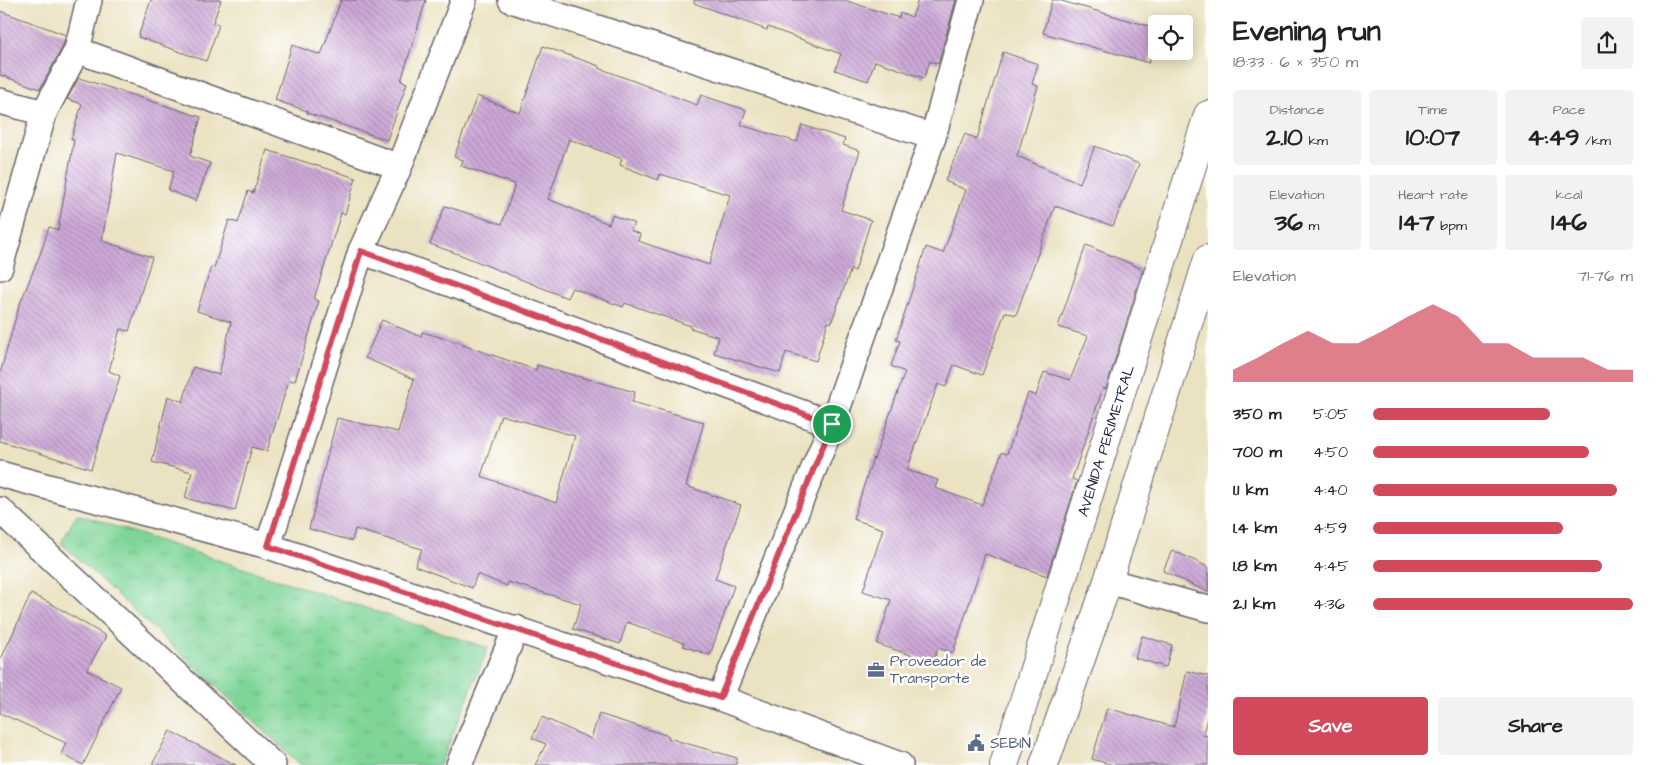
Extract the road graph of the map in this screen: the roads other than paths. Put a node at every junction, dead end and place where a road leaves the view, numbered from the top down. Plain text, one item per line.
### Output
1 (89, 0) edge
2 (464, 0) edge
3 (511, 0) edge
4 (971, 0) edge
5 (77, 50) junction
6 (0, 100) edge
7 (44, 113) junction
8 (1208, 115) edge
9 (933, 137) junction
10 (399, 167) junction
11 (361, 251) junction
12 (1208, 259) edge
13 (0, 267) edge
14 (832, 424) junction
15 (0, 474) edge
16 (0, 510) edge
17 (268, 546) junction
18 (1108, 581) junction
19 (1208, 609) edge
20 (516, 628) junction
21 (720, 698) junction
22 (273, 765) edge
23 (459, 765) edge
24 (900, 765) edge
25 (1004, 765) edge
26 (1044, 765) edge

1 - 5 street
2 - 10 street
3 - 9 street
4 - 9 street
5 - 7 street
5 - 10 street
6 - 7 street
7 - 13 street
8 - 25 street, AVENIDA PERIMETRAL
9 - 14 street
10 - 11 street
11 - 14 street
11 - 17 street
12 - 18 street
14 - 21 street
15 - 17 street
16 - 22 street
17 - 20 street
18 - 19 street
18 - 26 street
20 - 21 street
20 - 23 street
21 - 24 street

